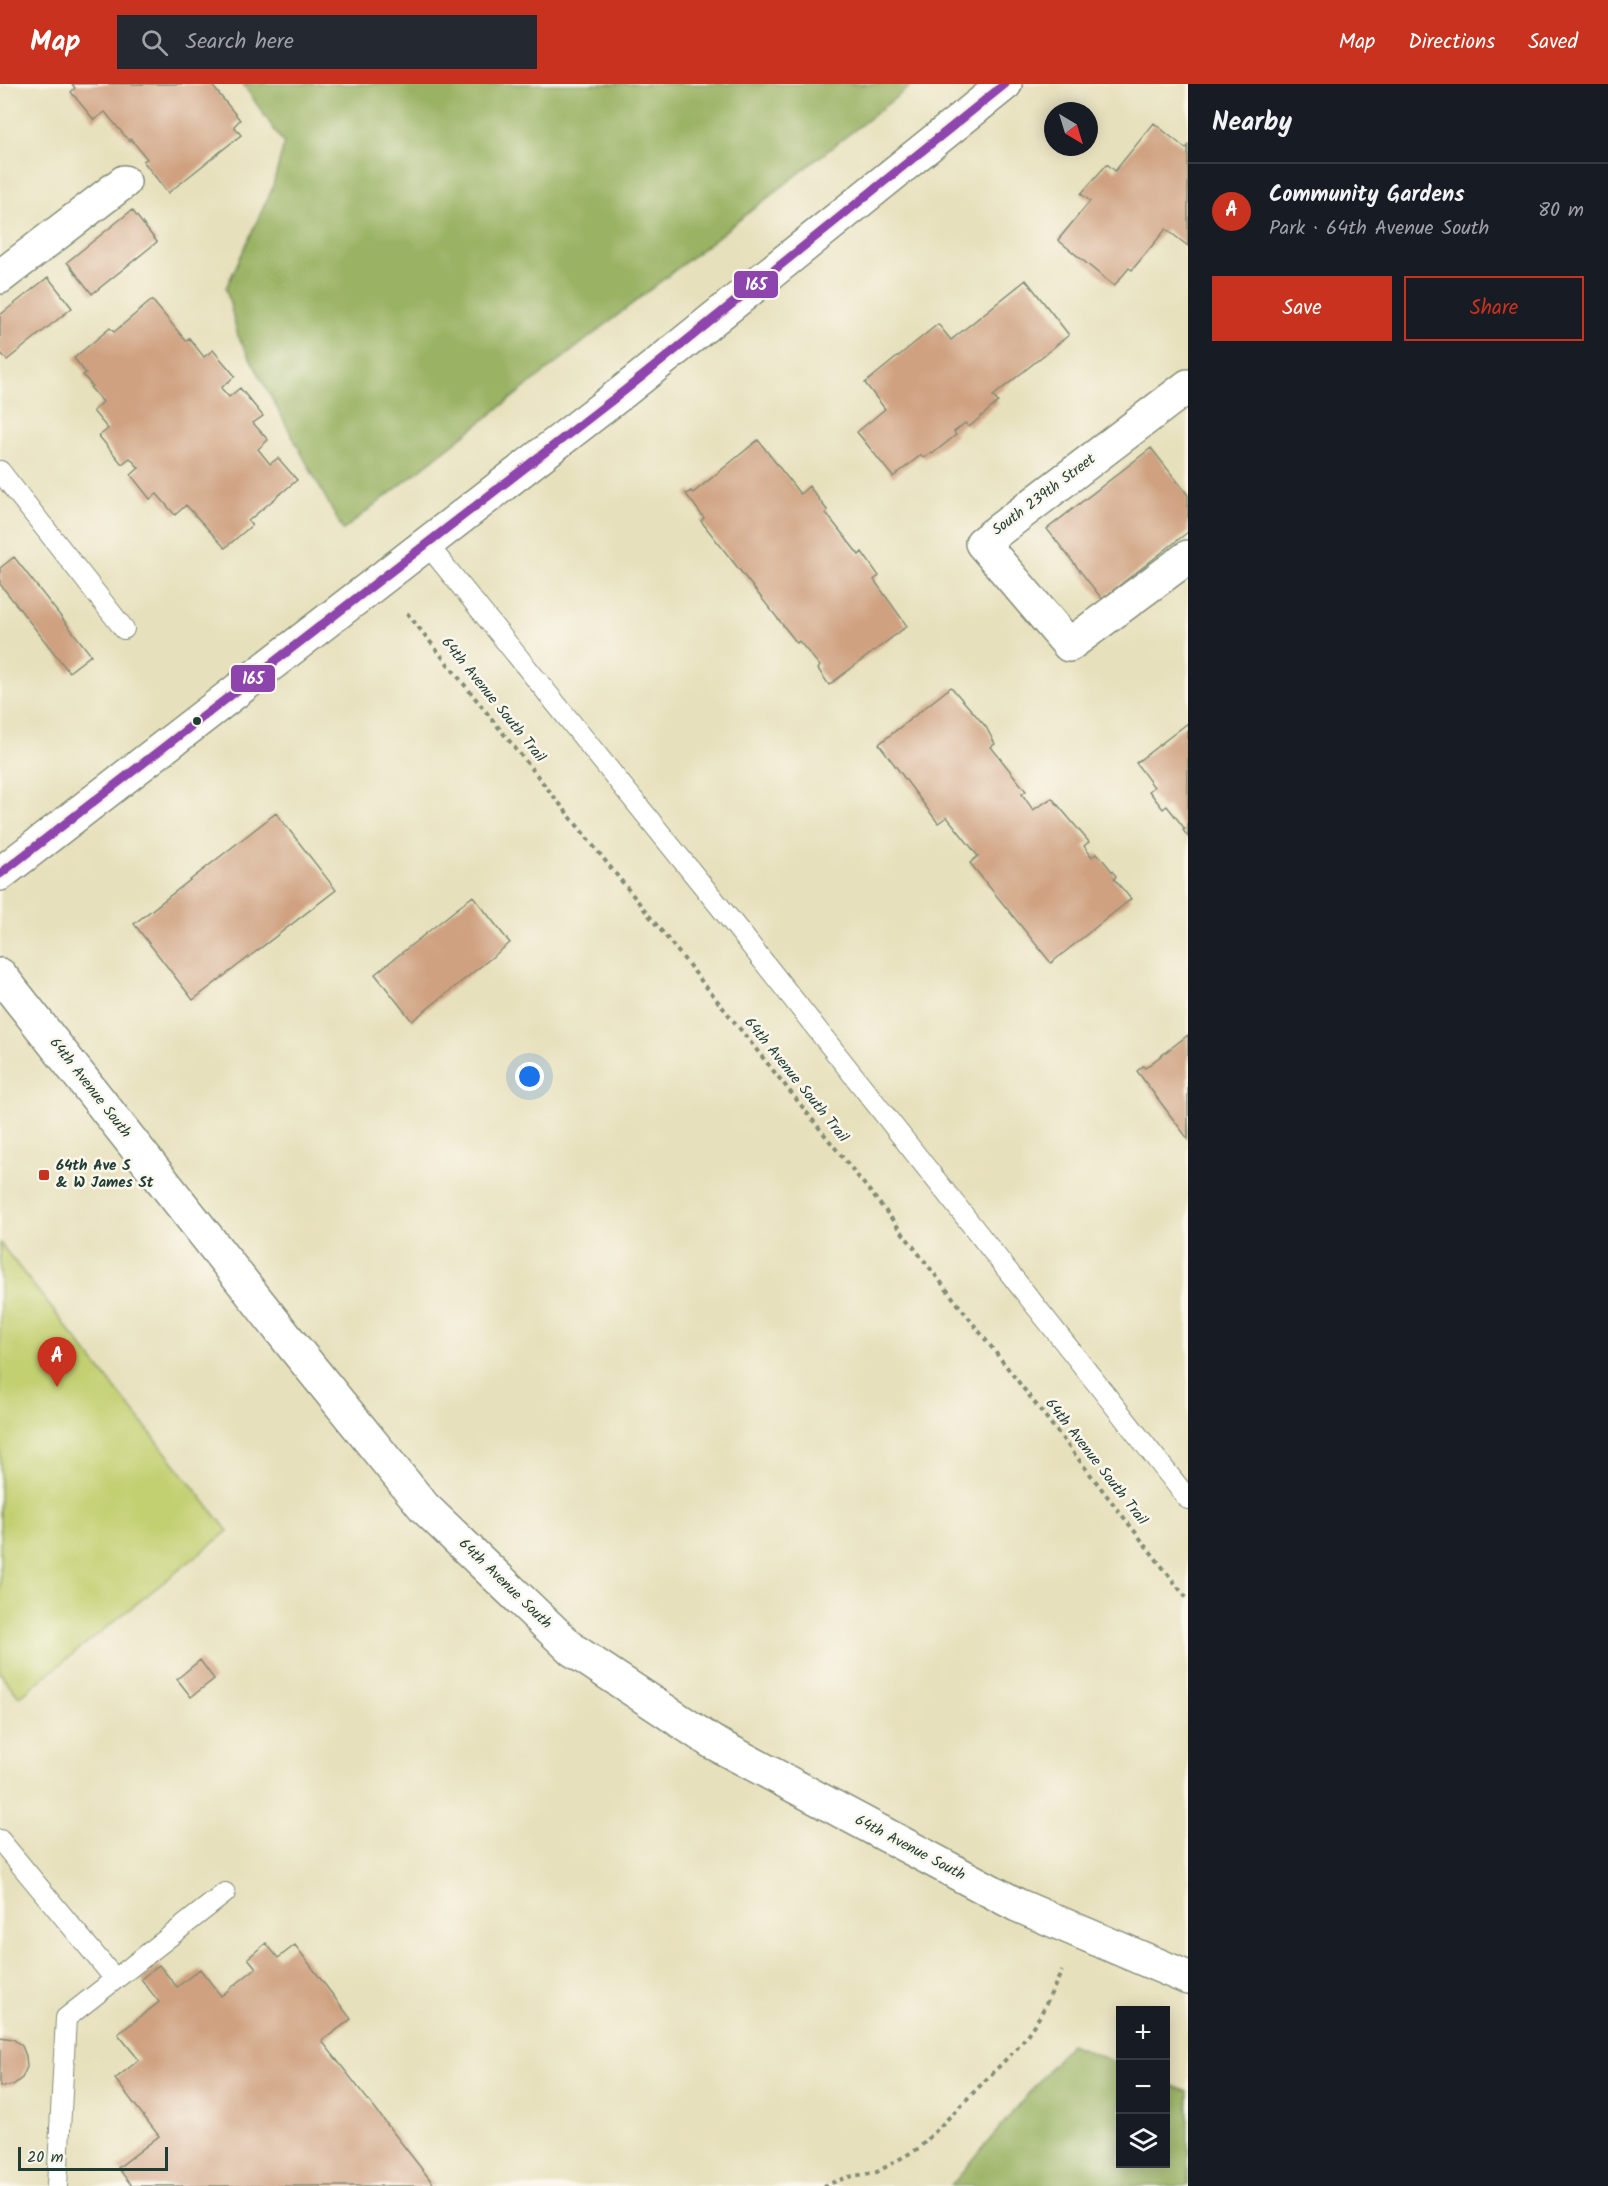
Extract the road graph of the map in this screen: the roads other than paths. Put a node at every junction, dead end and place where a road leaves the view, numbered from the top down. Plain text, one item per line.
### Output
1 (1005, 84) edge
2 (124, 182) dead end
3 (0, 277) edge
4 (1188, 386) edge
5 (0, 471) edge
6 (427, 544) junction
7 (1188, 557) edge
8 (124, 629) dead end
9 (0, 874) edge
10 (0, 975) edge
11 (1188, 1499) edge
12 (0, 1840) edge
13 (225, 1893) dead end
14 (1188, 1978) edge
15 (115, 1979) junction
16 (57, 2186) edge

1 - 6 street
2 - 3 street
4 - 7 street, South 239th Street
5 - 8 lane
6 - 9 street
6 - 11 lane
10 - 14 street, 64th Avenue South
12 - 15 lane
13 - 15 lane
15 - 16 lane

